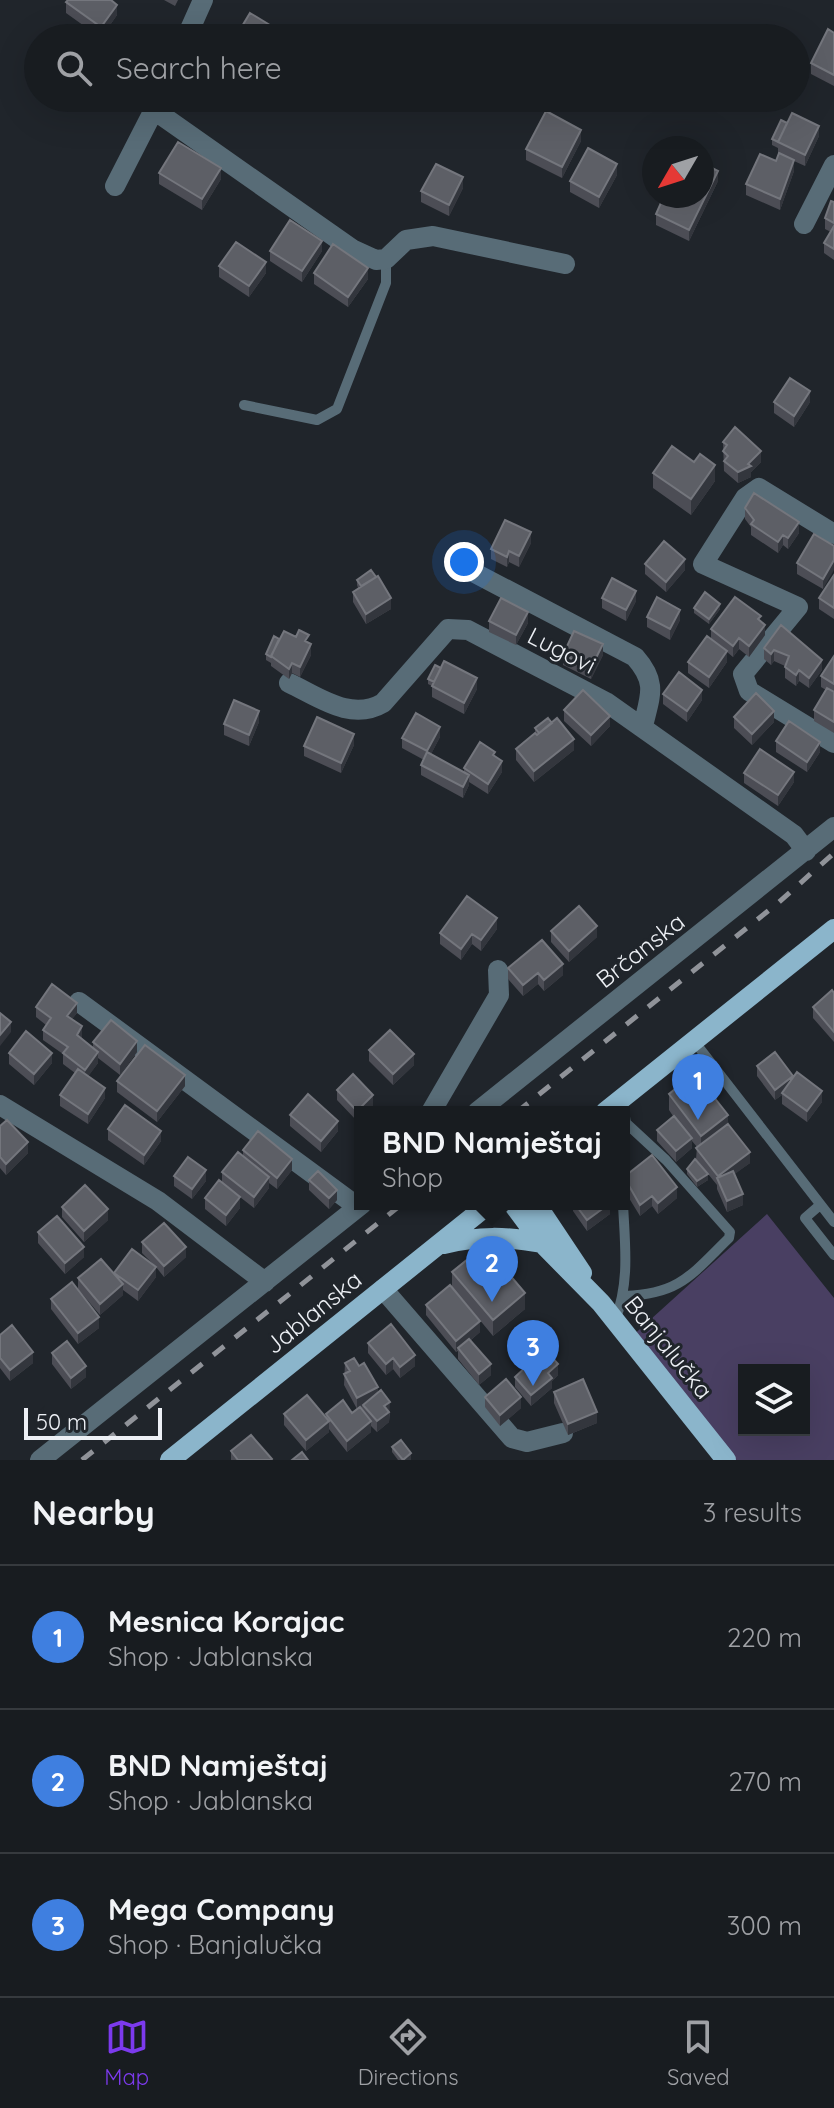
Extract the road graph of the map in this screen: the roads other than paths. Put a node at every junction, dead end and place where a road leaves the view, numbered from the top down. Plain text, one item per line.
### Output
1 (203, 0) edge
2 (192, 24) edge
3 (153, 112) edge
4 (168, 112) edge
5 (834, 165) edge
6 (115, 186) dead end
7 (804, 224) dead end
8 (386, 259) junction
9 (565, 264) dead end
10 (244, 405) dead end
11 (834, 534) edge
12 (471, 571) dead end
13 (289, 683) dead end
14 (643, 726) junction
15 (834, 743) edge
16 (834, 827) edge
17 (806, 851) junction
18 (834, 929) edge
19 (498, 970) dead end
20 (79, 1002) edge
21 (694, 1041) junction
22 (622, 1098) junction
23 (0, 1105) edge
24 (434, 1106) edge
25 (485, 1106) edge
26 (612, 1106) edge
27 (623, 1106) edge
28 (630, 1127) edge
29 (354, 1201) edge
30 (820, 1205) junction
31 (354, 1210) edge
32 (481, 1210) edge
33 (517, 1210) edge
34 (540, 1210) edge
35 (623, 1210) edge
36 (834, 1222) edge
37 (542, 1243) junction
38 (436, 1246) junction
39 (834, 1255) edge
40 (265, 1282) junction
41 (383, 1289) junction
42 (625, 1296) junction
43 (601, 1303) junction
44 (615, 1321) junction
45 (563, 1433) dead end
46 (40, 1460) edge
47 (170, 1460) edge
48 (726, 1460) edge

1 - 2 street
3 - 6 street
4 - 8 street
5 - 7 street
8 - 9 street
8 - 10 lane
11 - 15 street
12 - 14 street
13 - 14 street, Lugovi
14 - 17 street, Lugovi
16 - 17 street, Brčanska
17 - 25 street, Brčanska
18 - 21 main road
19 - 24 street
20 - 29 street
21 - 22 main road
21 - 30 lane
22 - 26 main road
22 - 27 lane
23 - 40 street
28 - 42 lane
30 - 36 lane
30 - 39 lane
31 - 40 street
32 - 38 main road, Jablanska
33 - 37 main road
34 - 43 main road
35 - 42 lane
37 - 38 main road
37 - 43 main road
38 - 41 main road, Jablanska
40 - 46 street
41 - 45 street
41 - 47 main road, Jablanska
42 - 44 lane
43 - 44 main road, Banjalučka
44 - 48 main road, Banjalučka

